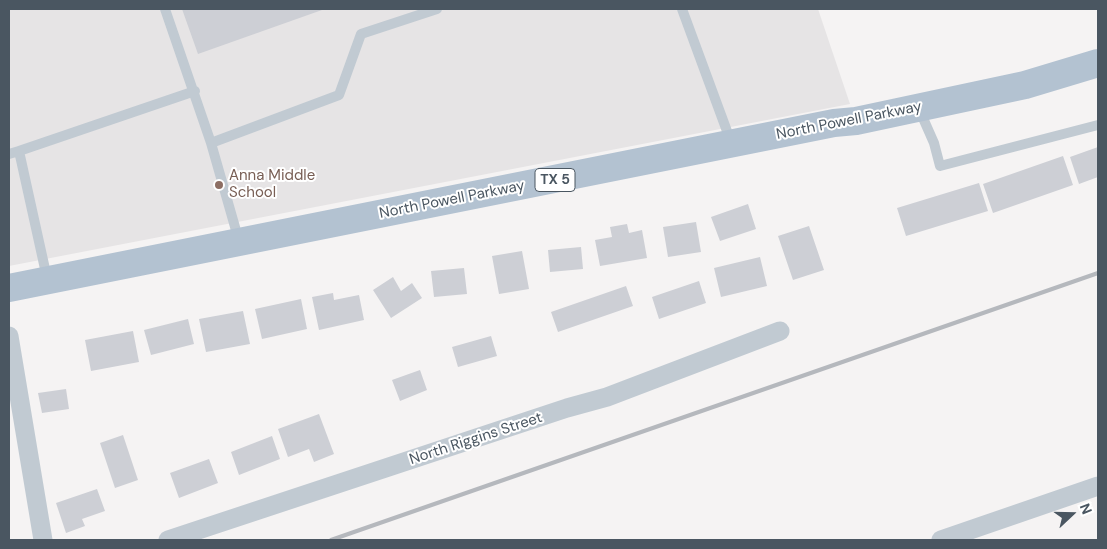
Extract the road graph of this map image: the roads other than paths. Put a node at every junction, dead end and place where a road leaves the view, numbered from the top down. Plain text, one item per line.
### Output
1 (165, 9) edge
2 (436, 9) edge
3 (682, 9) edge
4 (1098, 63) edge
5 (195, 91) junction
6 (918, 108) junction
7 (1098, 125) edge
8 (211, 143) junction
9 (732, 144) junction
10 (14, 152) edge
11 (239, 242) junction
12 (48, 280) junction
13 (9, 288) edge
14 (780, 331) dead end
15 (9, 336) edge
16 (1098, 486) edge
17 (43, 540) edge
18 (168, 540) edge
19 (941, 540) edge

1 - 5 lane
2 - 8 lane
3 - 9 lane
4 - 6 main road, North Powell Parkway / TX 5
5 - 8 lane
5 - 10 lane
6 - 7 lane
6 - 9 main road, North Powell Parkway / TX 5
8 - 11 lane
9 - 11 main road, North Powell Parkway / TX 5
10 - 12 lane
11 - 12 main road, North Powell Parkway / TX 5
12 - 13 main road, North Powell Parkway / TX 5
14 - 18 street, North Riggins Street
15 - 17 street
16 - 19 street

